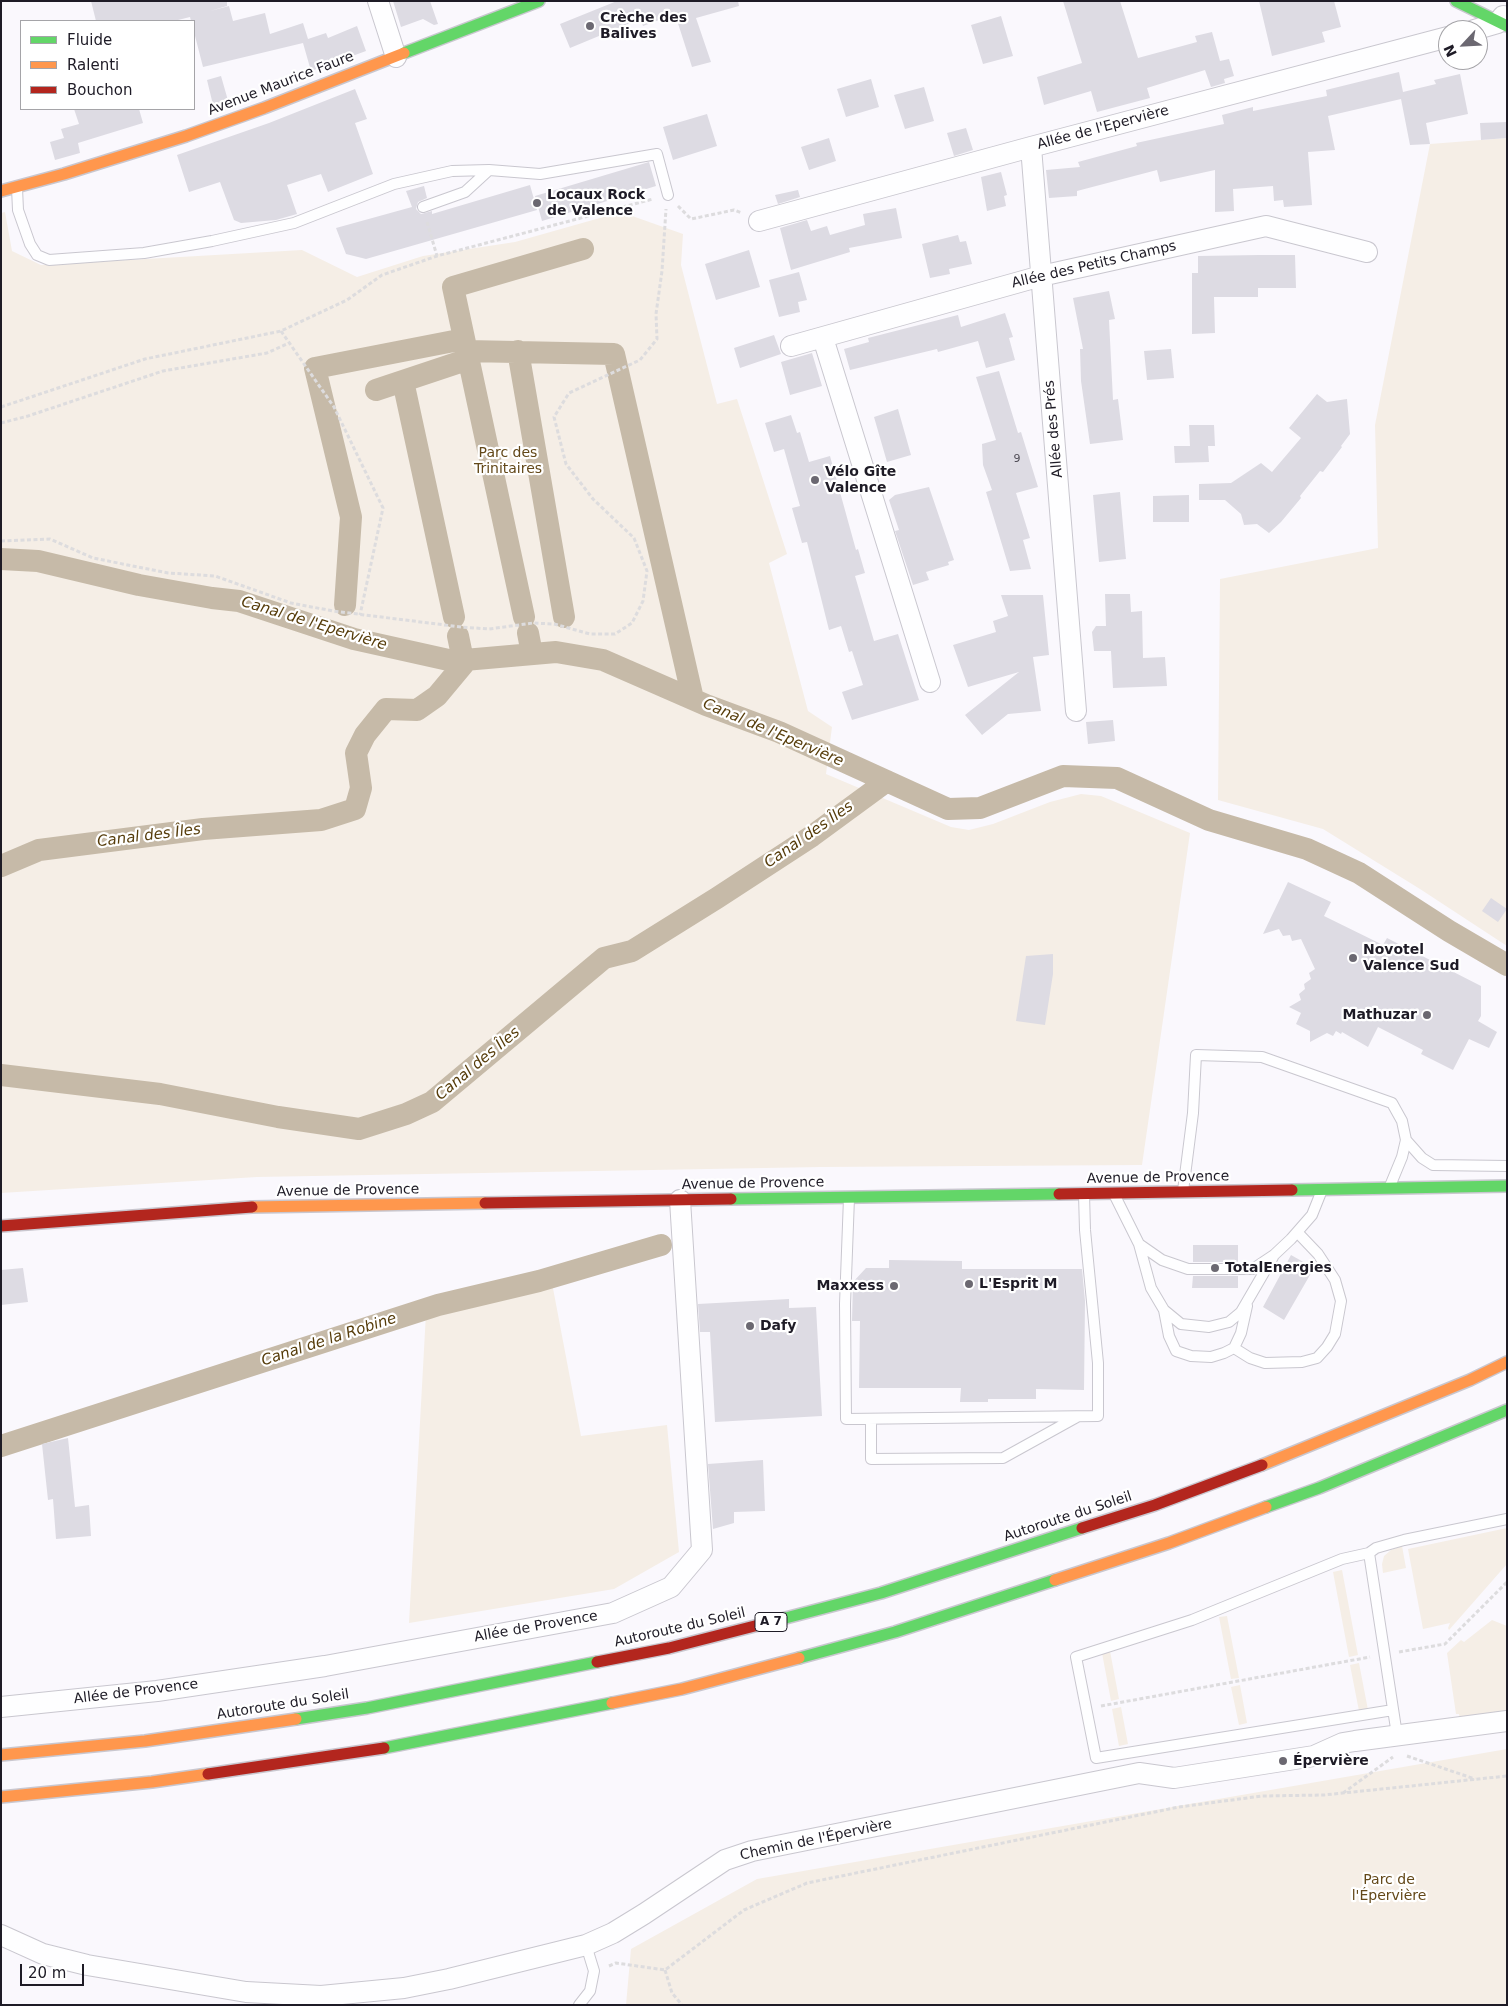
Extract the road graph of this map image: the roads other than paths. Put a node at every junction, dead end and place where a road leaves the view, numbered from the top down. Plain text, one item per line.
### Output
1 (378, 1) edge
2 (539, 1) edge
3 (1456, 1) edge
4 (1504, 20) edge
5 (1488, 25) edge
6 (1438, 40) edge
7 (396, 57) junction
8 (1031, 147) junction
9 (489, 170) junction
10 (17, 187) junction
11 (1, 191) edge
12 (668, 195) road end
13 (423, 207) road end
14 (759, 221) road end
15 (1368, 252) dead end
16 (1041, 276) junction
17 (823, 338) junction
18 (791, 346) dead end
19 (930, 682) dead end
20 (1076, 711) dead end
21 (1406, 1140) junction
22 (1507, 1166) edge
23 (1507, 1186) edge
24 (1389, 1189) junction
25 (1322, 1190) junction
26 (1183, 1192) junction
27 (1114, 1193) junction
28 (1084, 1194) junction
29 (849, 1198) junction
30 (680, 1200) junction
31 (1, 1226) edge
32 (1297, 1232) junction
33 (1139, 1244) junction
34 (1274, 1255) junction
35 (1248, 1301) junction
36 (1164, 1310) junction
37 (1234, 1348) junction
38 (1507, 1362) edge
39 (1507, 1410) edge
40 (1079, 1416) junction
41 (871, 1419) junction
42 (1507, 1519) edge
43 (1369, 1553) junction
44 (1, 1708) edge
45 (1393, 1710) junction
46 (1507, 1721) edge
47 (1398, 1744) junction
48 (1, 1755) edge
49 (1, 1797) edge
50 (1, 1935) edge
51 (586, 1945) junction
52 (579, 2005) edge

1 - 7 street
2 - 7 main road, Avenue Maurice Faure
3 - 4 main road
4 - 5 street
6 - 8 street, Allée de l'Epervière
7 - 10 main road, Avenue Maurice Faure
8 - 14 street, Allée de l'Epervière
8 - 16 street, Allée des Prés
9 - 10 lane
9 - 12 lane
9 - 13 lane
10 - 11 main road, Avenue Maurice Faure
15 - 16 street, Allée des Petits Champs
16 - 17 street, Allée des Petits Champs
16 - 20 street, Allée des Prés
17 - 18 street, Allée des Petits Champs
17 - 19 street
21 - 22 lane
21 - 24 lane
21 - 26 lane
23 - 24 main road, Avenue de Provence
24 - 25 main road, Avenue de Provence
25 - 26 main road, Avenue de Provence
25 - 32 lane
26 - 27 main road, Avenue de Provence
27 - 28 main road, Avenue de Provence
27 - 33 lane
28 - 29 main road, Avenue de Provence
28 - 40 lane
29 - 30 main road, Avenue de Provence
29 - 41 lane
30 - 31 main road, Avenue de Provence
30 - 44 street, Allée de Provence
32 - 34 lane
32 - 37 lane
33 - 34 lane
33 - 36 lane
34 - 35 lane
35 - 36 lane
35 - 37 lane
36 - 37 lane
38 - 48 main road, Autoroute du Soleil / A 7
39 - 49 main road
40 - 41 lane
40 - 41 lane
42 - 43 lane
43 - 45 lane
43 - 45 lane
45 - 47 lane
46 - 47 street, Chemin de l'Épervière
47 - 51 street, Chemin de l'Épervière
50 - 51 street, Chemin de l'Épervière
51 - 52 lane

